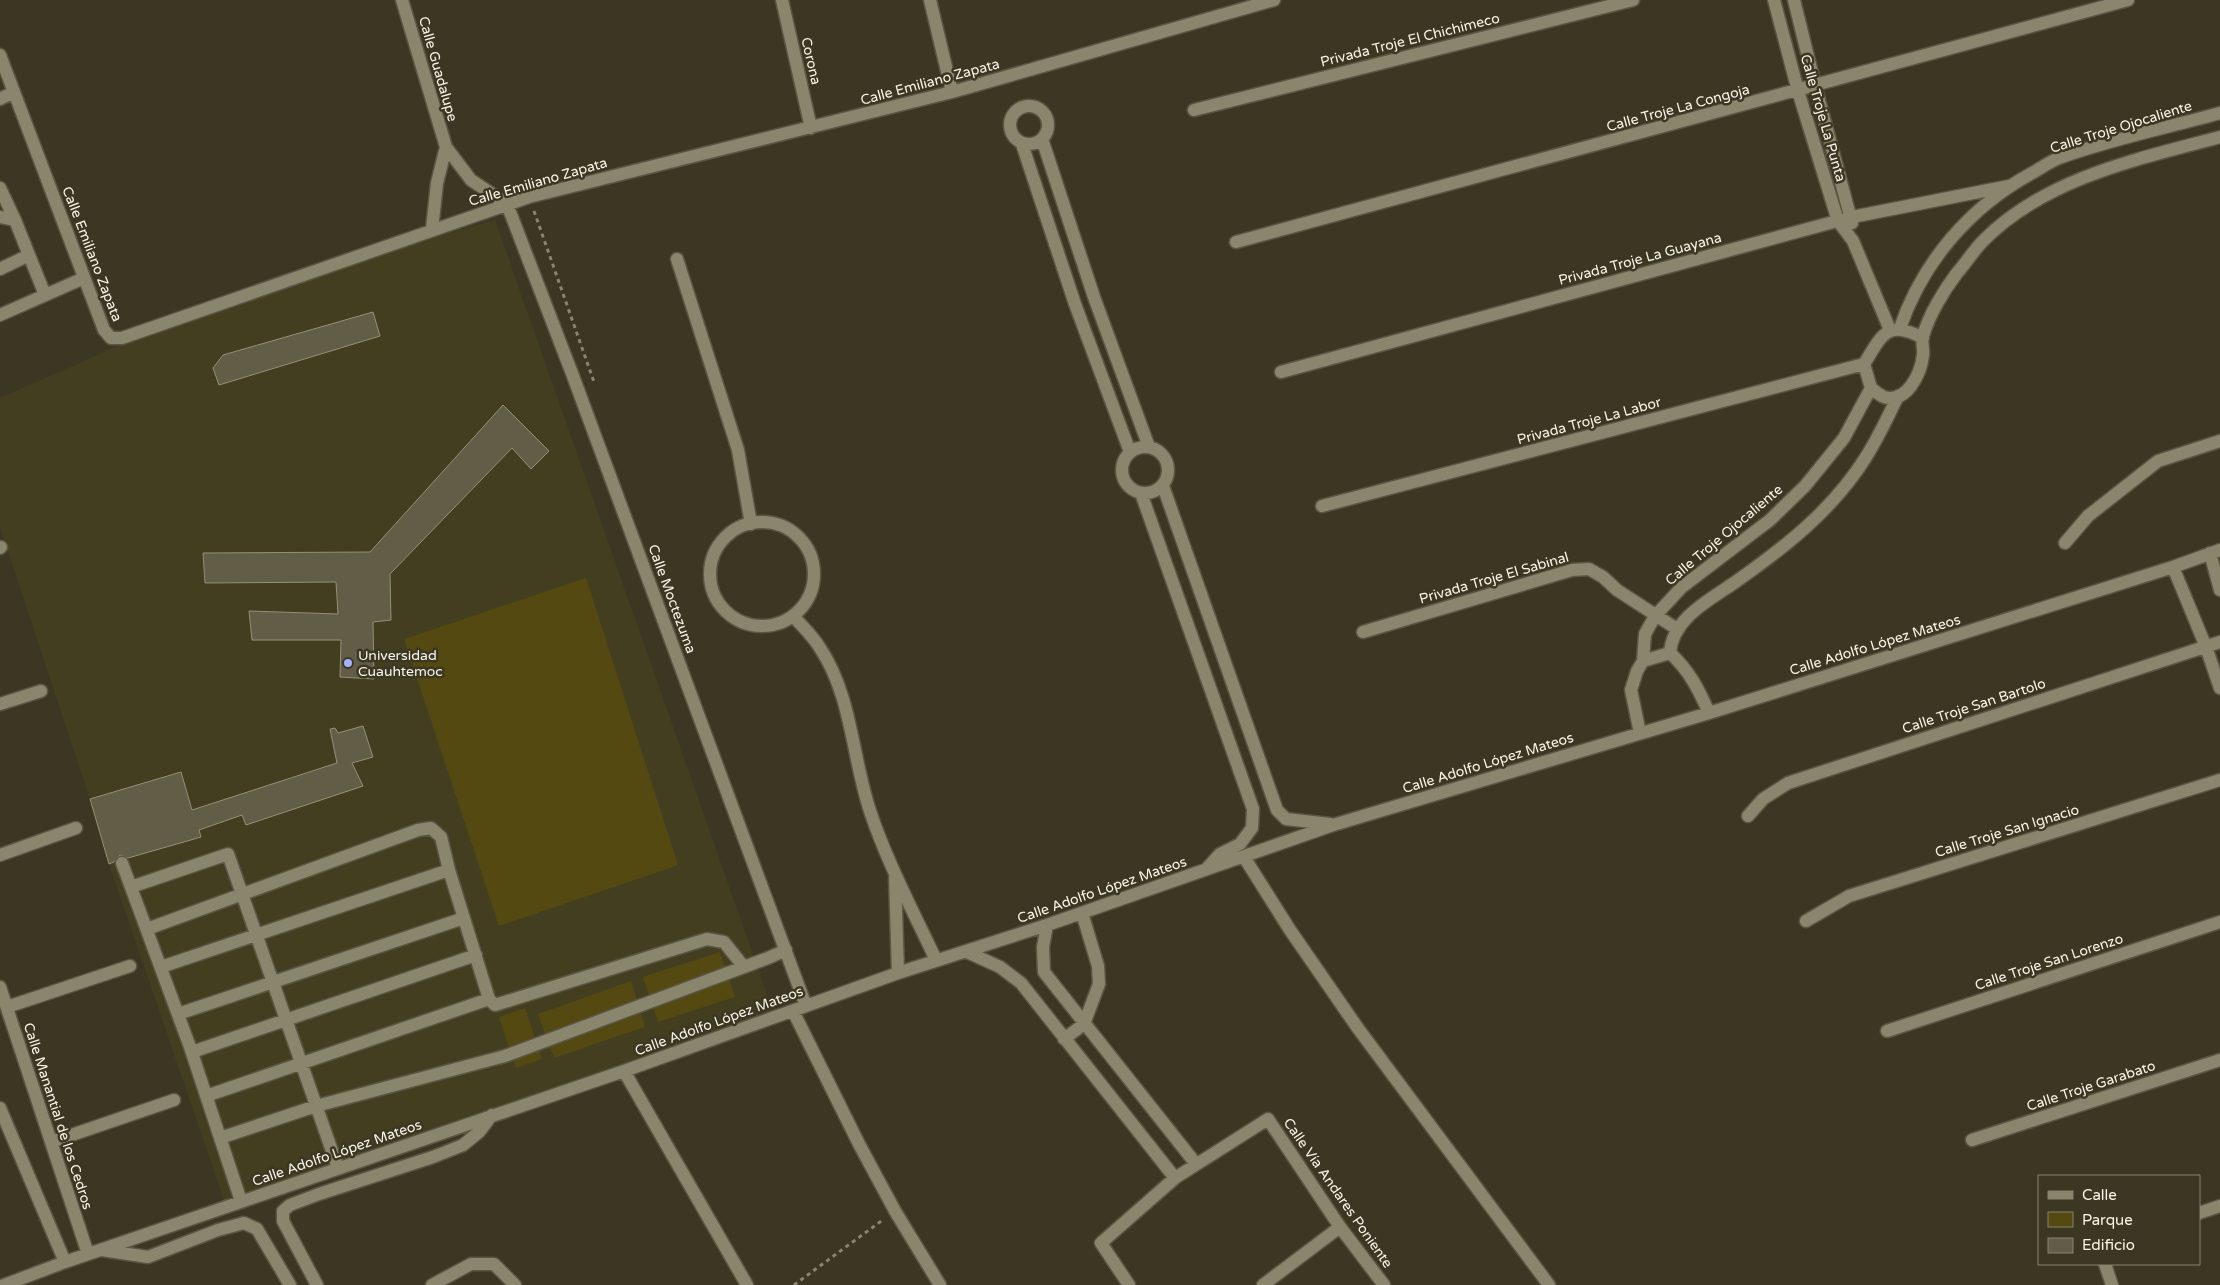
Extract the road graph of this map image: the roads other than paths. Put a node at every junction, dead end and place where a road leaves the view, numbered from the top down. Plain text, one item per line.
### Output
1 (402, 0) edge
2 (782, 0) edge
3 (930, 0) edge
4 (1274, 0) edge
5 (1633, 0) edge
6 (1774, 0) edge
7 (1794, 0) edge
8 (2128, 0) edge
9 (0, 56) edge
10 (1815, 86) junction
11 (1798, 91) junction
12 (14, 92) junction
13 (952, 92) junction
14 (0, 99) edge
15 (1194, 110) dead end
16 (2220, 114) edge
17 (811, 128) junction
18 (2220, 137) edge
19 (1042, 139) junction
20 (1022, 144) junction
21 (446, 147) junction
22 (2009, 186) junction
23 (0, 188) edge
24 (507, 204) junction
25 (0, 217) edge
26 (1852, 217) junction
27 (15, 220) junction
28 (1838, 221) junction
29 (432, 229) junction
30 (1853, 241) junction
31 (1236, 242) dead end
32 (29, 255) junction
33 (677, 259) dead end
34 (0, 268) edge
35 (84, 278) junction
36 (45, 295) junction
37 (1094, 297) junction
38 (1074, 304) junction
39 (0, 315) edge
40 (1895, 329) junction
41 (1923, 338) junction
42 (1864, 364) junction
43 (1281, 372) dead end
44 (1871, 388) junction
45 (1898, 396) junction
46 (2220, 441) edge
47 (1149, 447) junction
48 (1130, 452) junction
49 (1162, 486) junction
50 (1141, 493) junction
51 (1322, 506) dead end
52 (751, 524) junction
53 (2065, 543) dead end
54 (2215, 552) edge
55 (2173, 567) junction
56 (2220, 590) edge
57 (793, 616) junction
58 (1655, 616) junction
59 (1677, 629) junction
60 (1215, 632) junction
61 (1363, 632) dead end
62 (1192, 639) junction
63 (2220, 642) edge
64 (2206, 647) junction
65 (1670, 653) junction
66 (1643, 661) junction
67 (2220, 688) edge
68 (41, 691) dead end
69 (0, 704) edge
70 (1709, 713) junction
71 (1640, 733) junction
72 (2220, 780) edge
73 (1748, 816) dead end
74 (1333, 825) junction
75 (76, 828) dead end
76 (0, 855) edge
77 (1244, 857) junction
78 (122, 863) dead end
79 (449, 870) junction
80 (1205, 870) junction
81 (895, 872) junction
82 (131, 887) junction
83 (242, 894) junction
84 (1082, 913) junction
85 (464, 918) junction
86 (1806, 921) dead end
87 (2220, 922) edge
88 (1047, 925) junction
89 (147, 929) junction
90 (256, 936) junction
91 (786, 950) junction
92 (967, 952) junction
93 (476, 955) junction
94 (936, 960) junction
95 (130, 966) dead end
96 (161, 967) junction
97 (744, 967) junction
98 (898, 973) junction
99 (272, 981) junction
100 (0, 987) edge
101 (489, 999) junction
102 (806, 1006) junction
103 (7, 1007) junction
104 (793, 1011) junction
105 (178, 1014) junction
106 (286, 1021) junction
107 (1084, 1024) junction
108 (1887, 1031) dead end
109 (1064, 1040) junction
110 (192, 1052) junction
111 (2220, 1060) edge
112 (302, 1065) junction
113 (624, 1071) junction
114 (206, 1096) junction
115 (174, 1100) dead end
116 (316, 1106) junction
117 (0, 1108) edge
118 (492, 1115) junction
119 (220, 1138) junction
120 (1972, 1140) dead end
121 (51, 1142) junction
122 (1196, 1164) junction
123 (338, 1168) junction
124 (1175, 1178) junction
125 (241, 1202) junction
126 (2220, 1206) edge
127 (2200, 1213) edge
128 (1340, 1228) junction
129 (94, 1252) junction
130 (65, 1262) junction
131 (2105, 1265) edge
132 (22, 1282) edge
133 (4, 1285) edge
134 (290, 1285) edge
135 (317, 1285) edge
136 (432, 1285) edge
137 (515, 1285) edge
138 (747, 1285) edge
139 (940, 1285) edge
140 (1129, 1285) edge
141 (1262, 1285) edge
142 (1384, 1285) edge
143 (1549, 1285) edge
144 (2112, 1285) edge

1 - 21 street, Calle Guadalupe
2 - 17 street, Corona
3 - 13 street
4 - 13 street, Calle Emiliano Zapata
5 - 15 street, Privada Troje El Chichimeco
6 - 11 street, Calle Troje La Punta
7 - 10 street, Calle Troje La Punta
8 - 10 street, Calle Troje La Congoja
9 - 12 street, Calle Emiliano Zapata
10 - 11 street, Calle Troje La Congoja
10 - 26 street, Calle Troje La Punta
11 - 28 street, Calle Troje La Punta
11 - 31 street, Calle Troje La Congoja
12 - 14 street
12 - 35 street, Calle Emiliano Zapata
13 - 17 street, Calle Emiliano Zapata
16 - 22 street, Calle Troje Ojocaliente
17 - 24 street, Calle Emiliano Zapata
18 - 41 street
19 - 20 street
19 - 20 street
19 - 37 street
20 - 38 street
21 - 24 street, Calle Guadalupe
21 - 29 street
22 - 26 street, Privada Troje La Guayana
22 - 40 street, Calle Troje Ojocaliente
23 - 27 street
24 - 29 street, Calle Emiliano Zapata
24 - 91 street, Calle Moctezuma
25 - 27 street
26 - 28 street, Privada Troje La Guayana
26 - 30 street, Calle Troje La Punta
27 - 32 street
28 - 30 street, Calle Troje La Punta
28 - 43 street, Privada Troje La Guayana
29 - 35 street, Calle Emiliano Zapata
30 - 40 street, Calle Troje La Punta
32 - 34 street
32 - 36 street
33 - 52 street
35 - 36 street
36 - 39 street
37 - 38 street
37 - 47 street
38 - 48 street
40 - 41 street
40 - 42 street
41 - 45 street
42 - 44 street
42 - 51 street, Privada Troje La Labor
44 - 45 street
44 - 58 street, Calle Troje Ojocaliente
45 - 59 street
46 - 53 street
47 - 48 street
47 - 49 street
48 - 50 street
49 - 50 street
49 - 60 street
50 - 62 street
52 - 57 street
52 - 57 street
54 - 55 street, Calle Adolfo López Mateos
54 - 56 street
55 - 64 street
55 - 70 street, Calle Adolfo López Mateos
57 - 81 street
58 - 59 street, Privada Troje El Sabinal
58 - 61 street, Privada Troje El Sabinal
58 - 66 street, Calle Troje Ojocaliente
59 - 65 street
60 - 62 street
60 - 74 street
62 - 80 street
63 - 64 street, Calle Troje San Bartolo
64 - 67 street
64 - 73 street, Calle Troje San Bartolo
65 - 66 street
65 - 70 street
66 - 71 street, Calle Troje Ojocaliente
68 - 69 street
70 - 71 street, Calle Adolfo López Mateos
71 - 74 street, Calle Adolfo López Mateos
72 - 86 street, Calle Troje San Ignacio
74 - 77 street, Calle Adolfo López Mateos
75 - 76 street
77 - 80 street, Calle Adolfo López Mateos
77 - 143 street
78 - 82 street
79 - 83 street
79 - 85 street
79 - 90 street
80 - 84 street, Calle Adolfo López Mateos
81 - 94 street
81 - 98 street
82 - 83 street
82 - 89 street
83 - 89 street
83 - 90 street
84 - 88 street, Calle Adolfo López Mateos
84 - 107 street
85 - 93 street
85 - 99 street
87 - 108 street, Calle Troje San Lorenzo
88 - 92 street, Calle Adolfo López Mateos
88 - 107 street
89 - 96 street
90 - 96 street
90 - 99 street
91 - 97 street
91 - 102 street, Calle Moctezuma
92 - 94 street, Calle Adolfo López Mateos
92 - 109 street
93 - 101 street
93 - 106 street
94 - 98 street, Calle Adolfo López Mateos
95 - 103 street
96 - 105 street
97 - 101 street
97 - 116 street
98 - 102 street, Calle Adolfo López Mateos
99 - 105 street
99 - 106 street
100 - 103 street, Calle Manantial de los Cedros
101 - 112 street
102 - 104 street, Calle Adolfo López Mateos
103 - 121 street, Calle Manantial de los Cedros
104 - 113 street, Calle Adolfo López Mateos
104 - 139 street
105 - 110 street
106 - 110 street
106 - 112 street
107 - 109 street
107 - 122 street
109 - 124 street
110 - 114 street
111 - 120 street, Calle Troje Garabato
112 - 114 street
112 - 116 street
113 - 118 street, Calle Adolfo López Mateos
113 - 138 street
114 - 119 street
115 - 121 street
116 - 119 street
116 - 123 street
117 - 130 street
118 - 123 street, Calle Adolfo López Mateos
118 - 135 street
119 - 125 street
121 - 129 street, Calle Manantial de los Cedros
122 - 124 street
122 - 128 street, Calle Vía Andares Poniente
123 - 125 street, Calle Adolfo López Mateos
124 - 140 street
125 - 129 street, Calle Adolfo López Mateos
126 - 127 street
128 - 141 street
128 - 142 street, Calle Vía Andares Poniente
129 - 130 street, Calle Adolfo López Mateos
129 - 134 street
130 - 132 street, Calle Adolfo López Mateos
131 - 144 street
132 - 133 street, Calle Adolfo López Mateos
136 - 137 street

